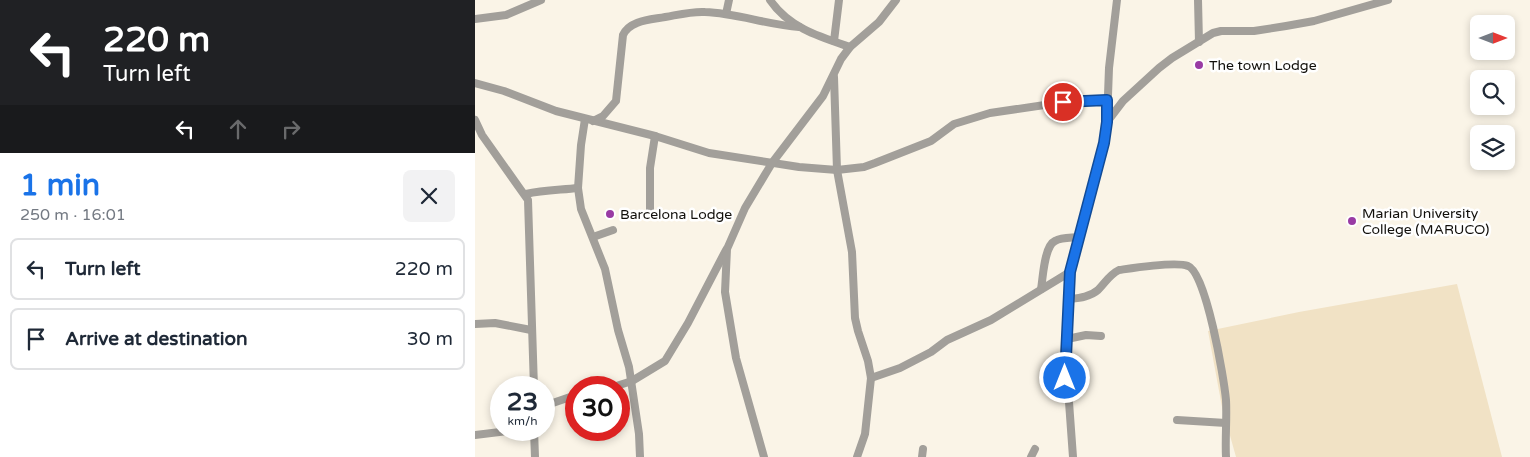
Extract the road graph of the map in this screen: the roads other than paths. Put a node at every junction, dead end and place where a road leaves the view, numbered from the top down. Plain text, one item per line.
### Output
1 (541, 0) edge
2 (729, 0) edge
3 (770, 0) edge
4 (839, 0) edge
5 (896, 0) edge
6 (1117, 0) edge
7 (1198, 0) edge
8 (1388, 0) edge
9 (726, 14) junction
10 (475, 20) edge
11 (799, 27) junction
12 (834, 41) junction
13 (1199, 42) junction
14 (851, 47) junction
15 (833, 77) junction
16 (475, 83) edge
17 (1107, 100) junction
18 (475, 120) edge
19 (589, 120) junction
20 (1107, 122) junction
21 (655, 136) junction
22 (484, 138) junction
23 (475, 140) edge
24 (772, 163) junction
25 (837, 170) junction
26 (578, 188) junction
27 (526, 194) junction
28 (650, 212) dead end
29 (613, 230) dead end
30 (593, 237) junction
31 (1079, 237) junction
32 (727, 249) junction
33 (1070, 272) junction
34 (1041, 290) junction
35 (1070, 299) junction
36 (475, 324) edge
37 (531, 330) junction
38 (1101, 336) dead end
39 (1067, 338) junction
40 (533, 376) edge
41 (871, 378) junction
42 (632, 382) junction
43 (1177, 420) dead end
44 (1226, 423) junction
45 (490, 433) edge
46 (475, 434) edge
47 (534, 441) edge
48 (535, 457) edge
49 (640, 457) edge
50 (764, 457) edge
51 (857, 457) edge
52 (1073, 457) edge
53 (1226, 457) edge

1 - 10 street
2 - 9 street
3 - 11 street
4 - 12 street
5 - 14 street
6 - 17 street
7 - 13 street
8 - 13 street
9 - 11 street
9 - 19 street
11 - 12 street
12 - 14 street
13 - 20 street
14 - 15 street
15 - 24 street
15 - 25 street
16 - 19 street
17 - 20 street
17 - 25 street
18 - 22 street
19 - 21 street
19 - 26 street
20 - 31 street
21 - 24 street
21 - 28 street
22 - 23 street
22 - 27 street
24 - 25 street
24 - 32 street
25 - 41 street
26 - 27 street
26 - 30 street
27 - 37 street
29 - 30 street
30 - 42 street
31 - 33 street
31 - 34 street
32 - 42 street
32 - 50 street
33 - 34 street
33 - 35 street
34 - 41 street
35 - 39 street
35 - 44 street
36 - 37 street
37 - 40 street
38 - 39 street
39 - 52 street
41 - 51 street
42 - 49 street
43 - 44 street
44 - 53 street
45 - 46 street
47 - 48 street

